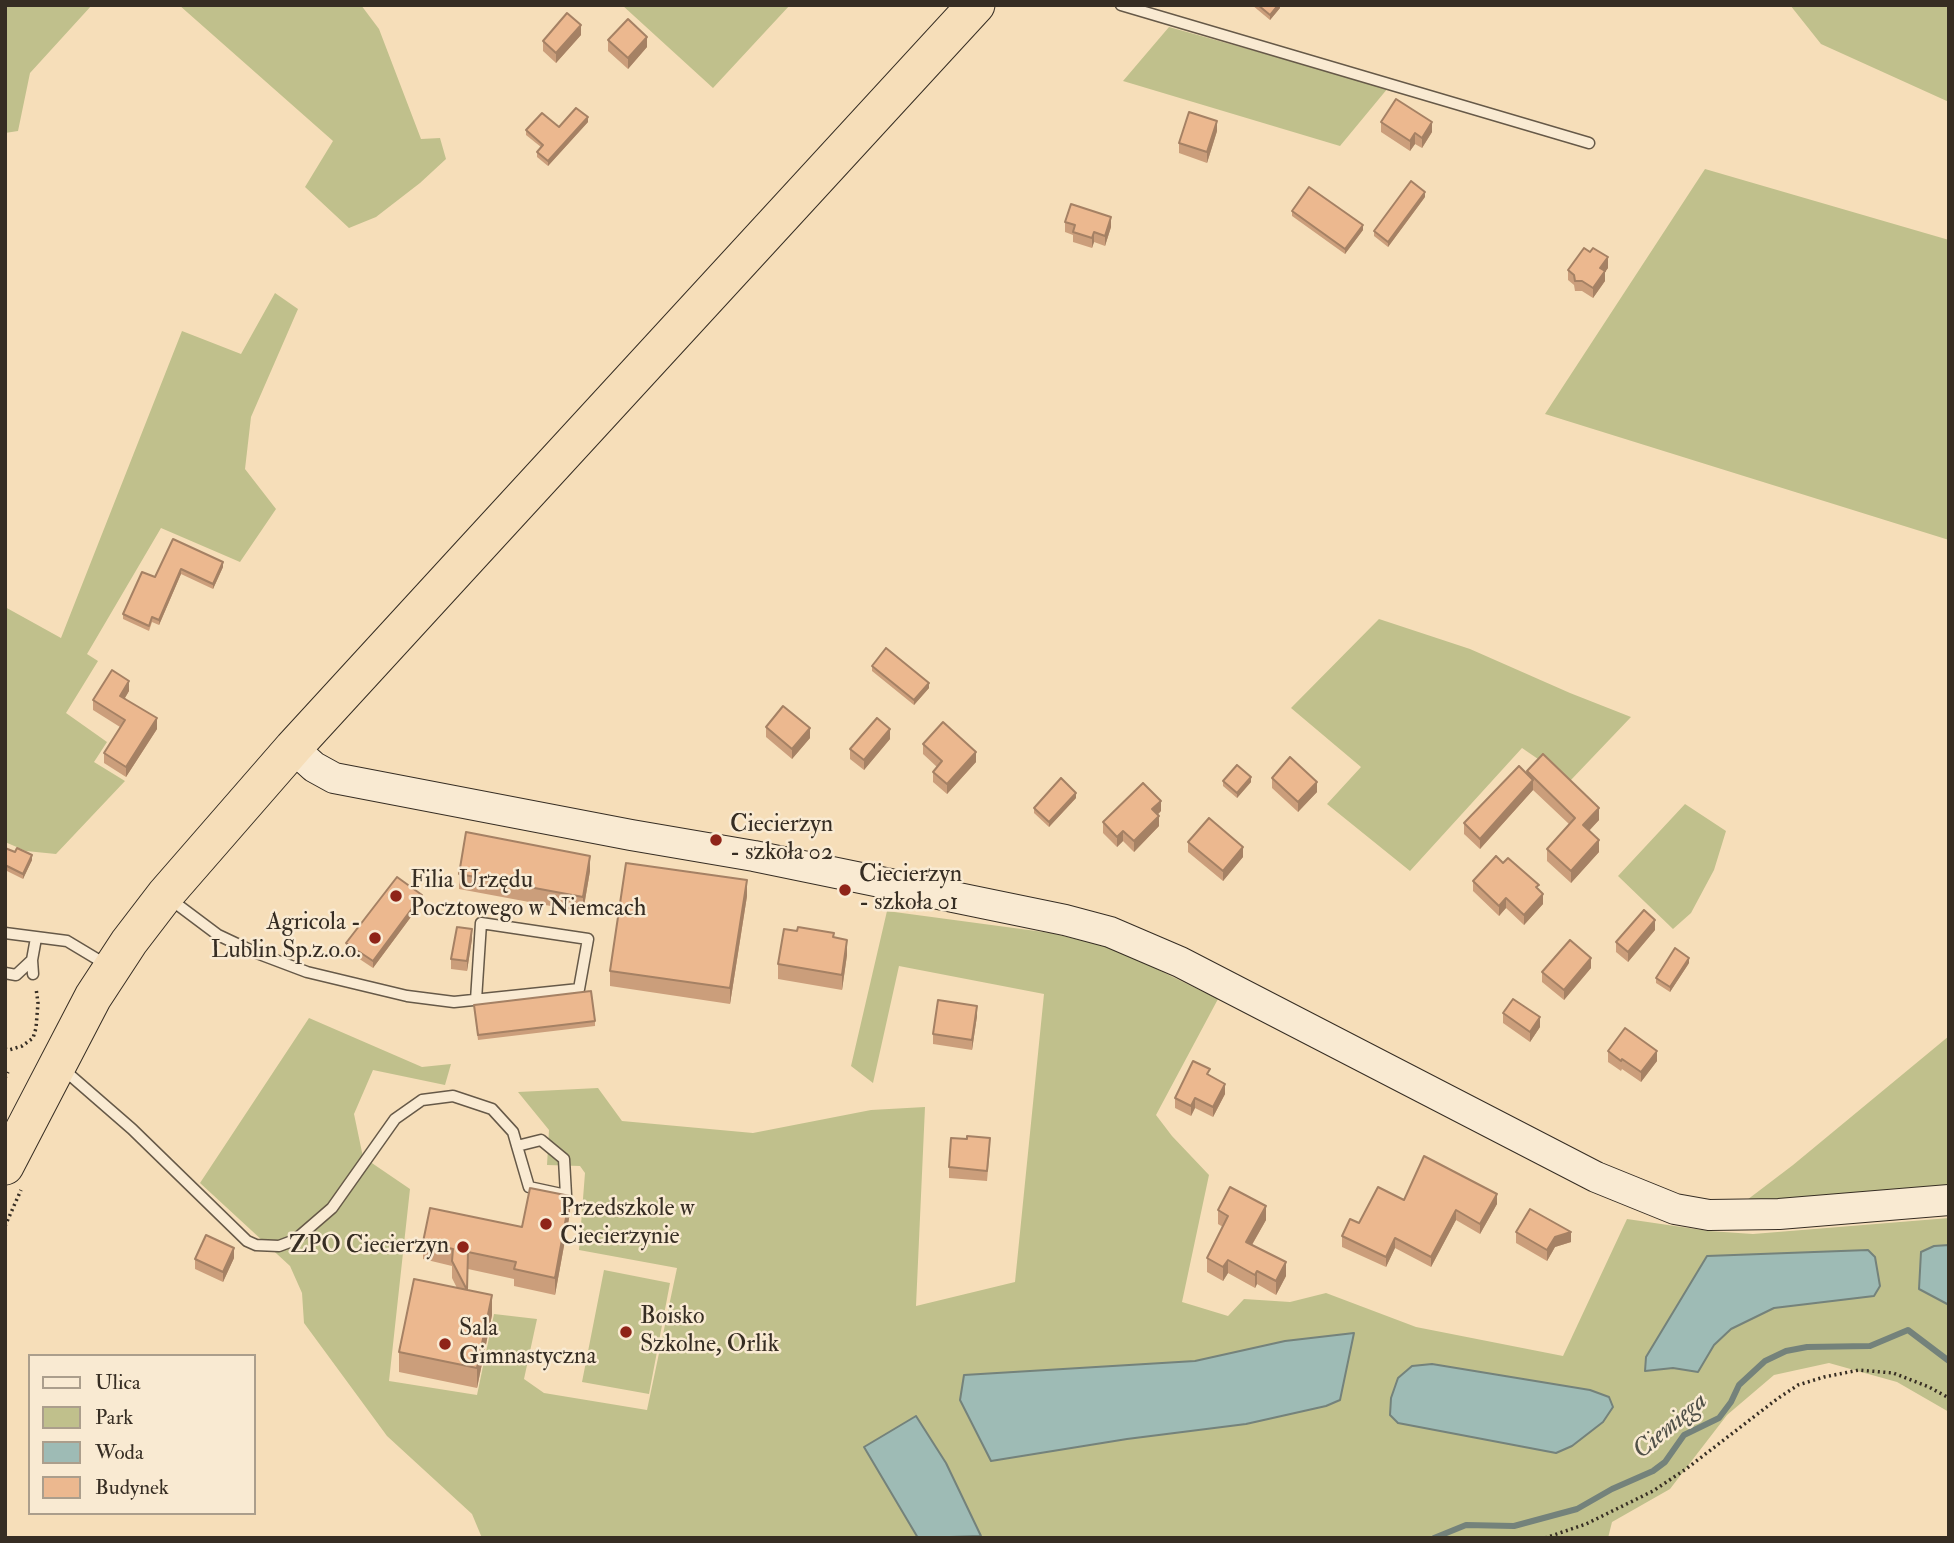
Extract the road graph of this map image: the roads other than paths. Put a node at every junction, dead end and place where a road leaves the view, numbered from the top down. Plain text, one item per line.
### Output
1 (976, 5) edge
2 (1121, 5) edge
3 (1589, 143) dead end
4 (293, 748) junction
5 (165, 895) junction
6 (5, 933) edge
7 (36, 938) junction
8 (32, 960) junction
9 (112, 968) junction
10 (5, 973) edge
11 (33, 974) road end
12 (476, 1000) junction
13 (57, 1064) junction
14 (517, 1146) junction
15 (5, 1166) edge
16 (1949, 1200) edge

1 - 4 highway
2 - 3 lane
4 - 5 highway
4 - 16 street
5 - 9 highway
5 - 12 lane
6 - 7 lane
7 - 8 lane
7 - 9 lane
8 - 10 lane
8 - 11 lane
9 - 13 highway
12 - 12 lane
13 - 14 lane
13 - 15 highway
14 - 14 lane

